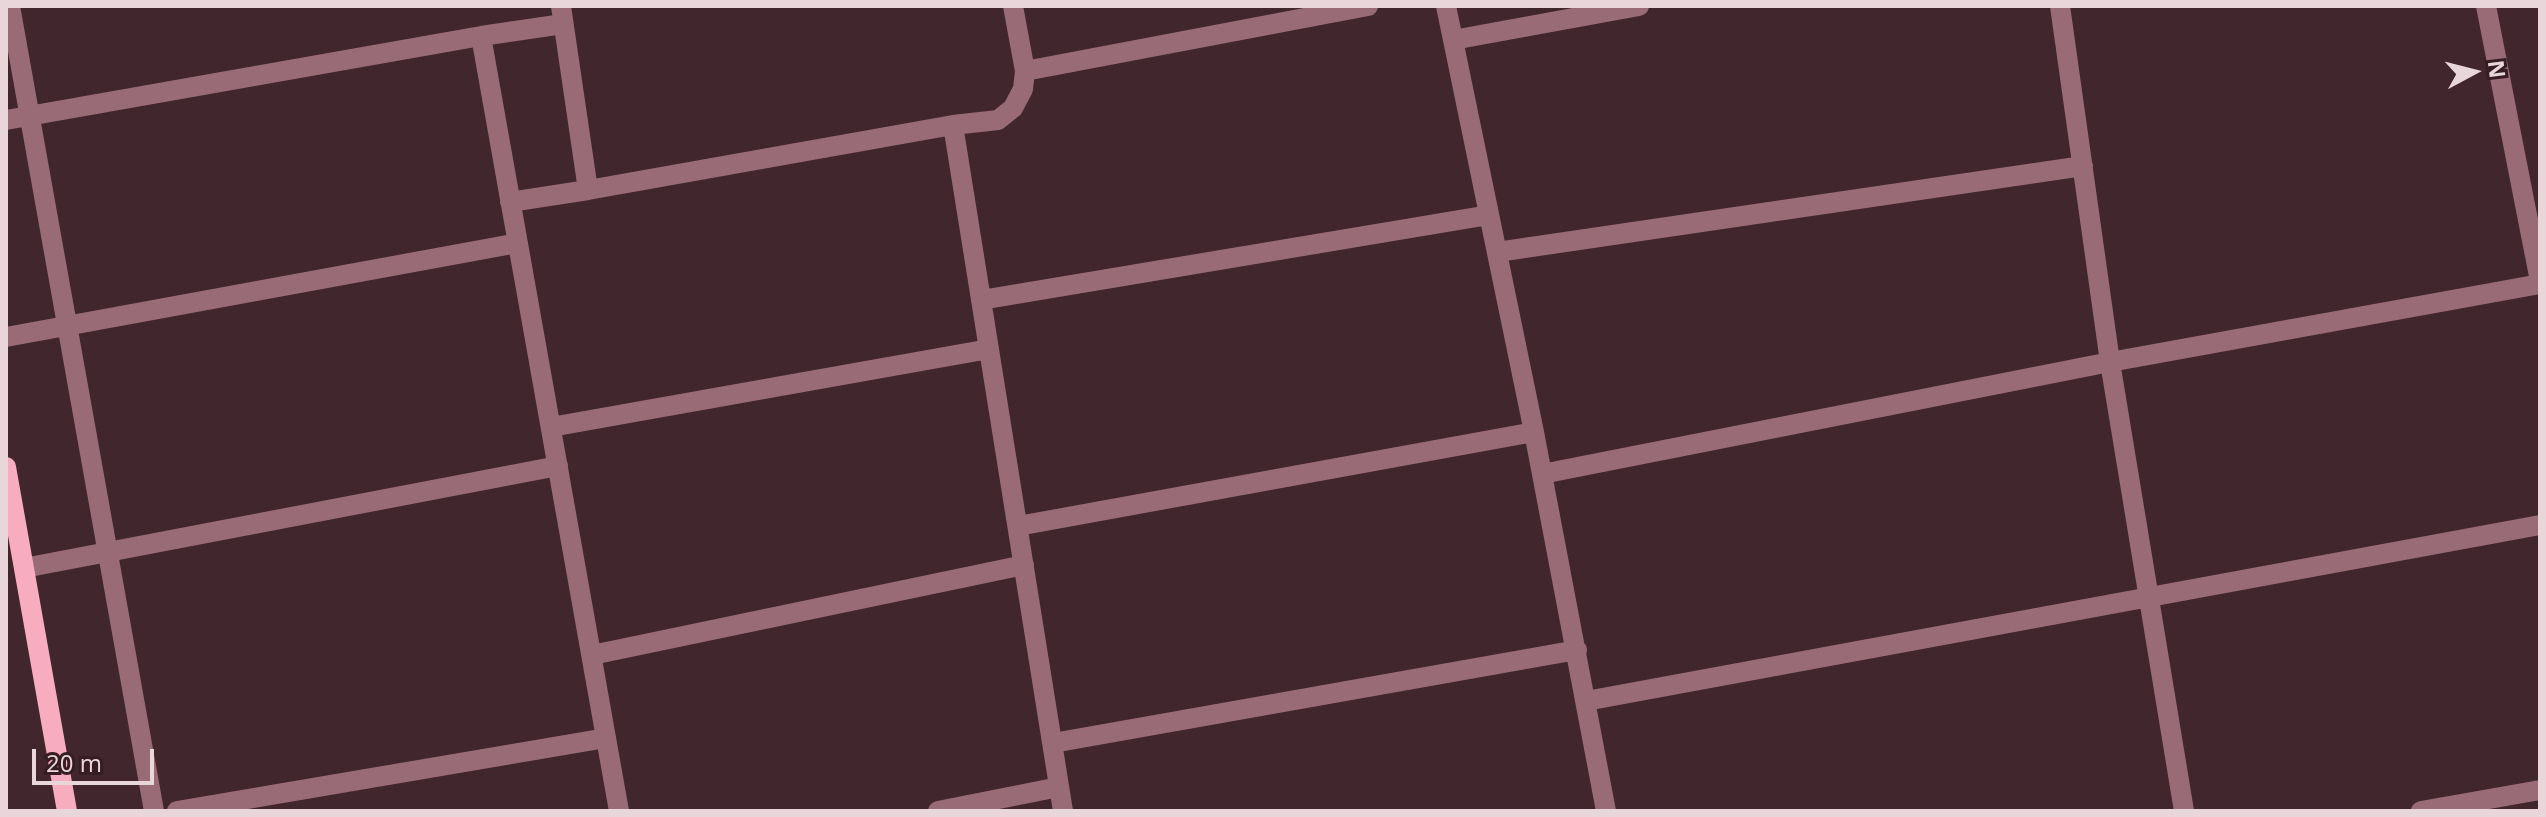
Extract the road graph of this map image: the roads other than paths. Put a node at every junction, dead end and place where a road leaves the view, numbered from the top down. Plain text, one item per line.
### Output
1 (10, 6) edge
2 (1013, 6) edge
3 (1368, 6) edge
4 (1446, 6) edge
5 (1639, 6) edge
6 (2060, 6) edge
7 (2486, 6) edge
8 (562, 15) edge
9 (481, 36) junction
10 (1453, 40) junction
11 (1025, 71) junction
12 (30, 116) junction
13 (6, 120) edge
14 (953, 125) junction
15 (2083, 166) junction
16 (588, 190) junction
17 (510, 202) junction
18 (1489, 215) junction
19 (518, 243) junction
20 (1497, 252) junction
21 (2540, 282) edge
22 (981, 300) junction
23 (67, 326) junction
24 (6, 337) edge
25 (989, 349) junction
26 (2110, 362) junction
27 (551, 427) junction
28 (1534, 432) junction
29 (558, 466) junction
30 (6, 467) edge
31 (1542, 474) junction
32 (2540, 525) edge
33 (1018, 526) junction
34 (108, 551) junction
35 (1024, 565) junction
36 (24, 568) junction
37 (2149, 599) junction
38 (1577, 650) junction
39 (592, 655) junction
40 (1586, 701) junction
41 (606, 738) junction
42 (1053, 743) junction
43 (1059, 787) junction
44 (2540, 790) edge
45 (67, 811) edge
46 (154, 811) edge
47 (177, 811) edge
48 (619, 811) edge
49 (938, 811) edge
50 (1063, 811) edge
51 (1606, 811) edge
52 (2184, 811) edge
53 (2421, 811) edge

1 - 12 street
2 - 11 street
3 - 11 street
4 - 10 street
5 - 10 street
6 - 15 street
7 - 21 street
8 - 9 street
8 - 16 street
9 - 12 street
9 - 17 street
10 - 18 street
11 - 14 street
12 - 13 street
12 - 23 street
14 - 16 street
14 - 22 street
15 - 20 street
15 - 26 street
16 - 17 street
17 - 19 street
18 - 20 street
18 - 22 street
19 - 23 street
19 - 27 street
20 - 28 street
21 - 26 street
22 - 25 street
23 - 24 street
23 - 34 street
25 - 27 street
25 - 33 street
26 - 31 street
26 - 37 street
27 - 29 street
28 - 31 street
28 - 33 street
29 - 34 street
29 - 39 street
30 - 36 main road
31 - 38 street
32 - 37 street
33 - 35 street
34 - 36 street
34 - 46 street
35 - 39 street
35 - 42 street
36 - 45 main road
37 - 40 street
37 - 52 street
38 - 40 street
38 - 42 street
39 - 41 street
40 - 51 street
41 - 47 street
41 - 48 street
42 - 43 street
43 - 49 street
43 - 50 street
44 - 53 street

